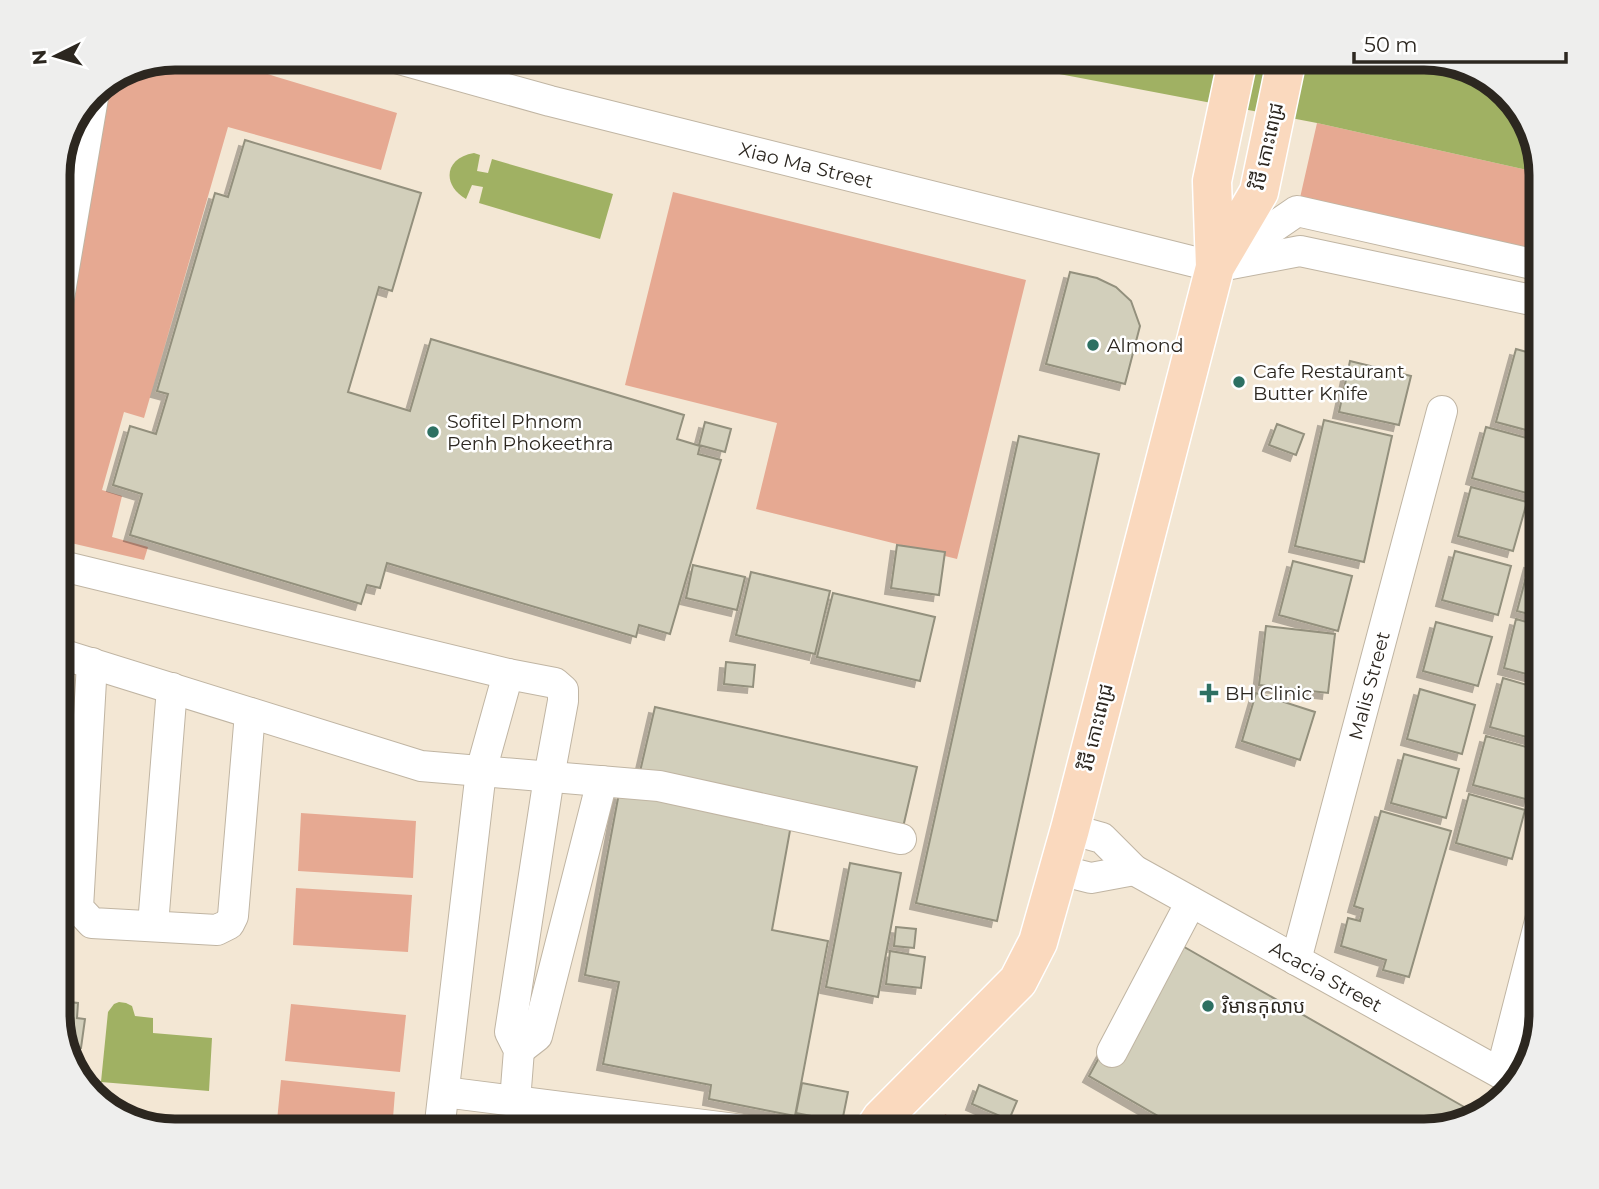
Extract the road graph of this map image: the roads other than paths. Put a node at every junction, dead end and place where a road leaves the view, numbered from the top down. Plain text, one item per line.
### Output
1 (439, 70) edge
2 (1235, 70) edge
3 (1284, 70) edge
4 (90, 114) edge
5 (70, 233) edge
6 (1529, 263) edge
7 (1215, 267) junction
8 (1529, 299) edge
9 (1442, 411) dead end
10 (70, 568) edge
11 (70, 657) edge
12 (92, 663) junction
13 (508, 674) junction
14 (172, 688) junction
15 (250, 713) junction
16 (481, 771) junction
17 (549, 777) junction
18 (601, 781) junction
19 (1070, 829) junction
20 (901, 839) dead end
21 (1059, 870) junction
22 (1133, 870) junction
23 (1191, 902) junction
24 (153, 925) junction
25 (1296, 960) junction
26 (1529, 977) edge
27 (519, 1051) junction
28 (1112, 1052) dead end
29 (1510, 1074) edge
30 (1508, 1077) edge
31 (444, 1092) junction
32 (514, 1101) junction
33 (441, 1119) edge
34 (656, 1119) edge
35 (880, 1119) edge

1 - 7 street, Xiao Ma Street
2 - 7 main road, វិថី កោះពេជ្រ
3 - 7 main road, វិថី កោះពេជ្រ
4 - 5 street
6 - 7 street
7 - 8 street
7 - 19 main road, វិថី កោះពេជ្រ
9 - 25 street, Malis Street
10 - 13 street
11 - 12 street
12 - 14 street
12 - 24 street
13 - 16 street
13 - 17 street
14 - 15 street
14 - 24 street
15 - 16 street
15 - 24 street
16 - 17 street
16 - 31 street
17 - 18 street
17 - 27 street
18 - 20 street
18 - 27 street
19 - 21 main road, វិថី កោះពេជ្រ
19 - 22 street, Acacia Street
21 - 22 street
21 - 35 main road, វិថី កោះពេជ្រ
22 - 23 street, Acacia Street
23 - 25 street, Acacia Street
23 - 28 street
25 - 30 street, Acacia Street
26 - 29 street
27 - 32 street
31 - 32 street
31 - 33 street
32 - 34 street

